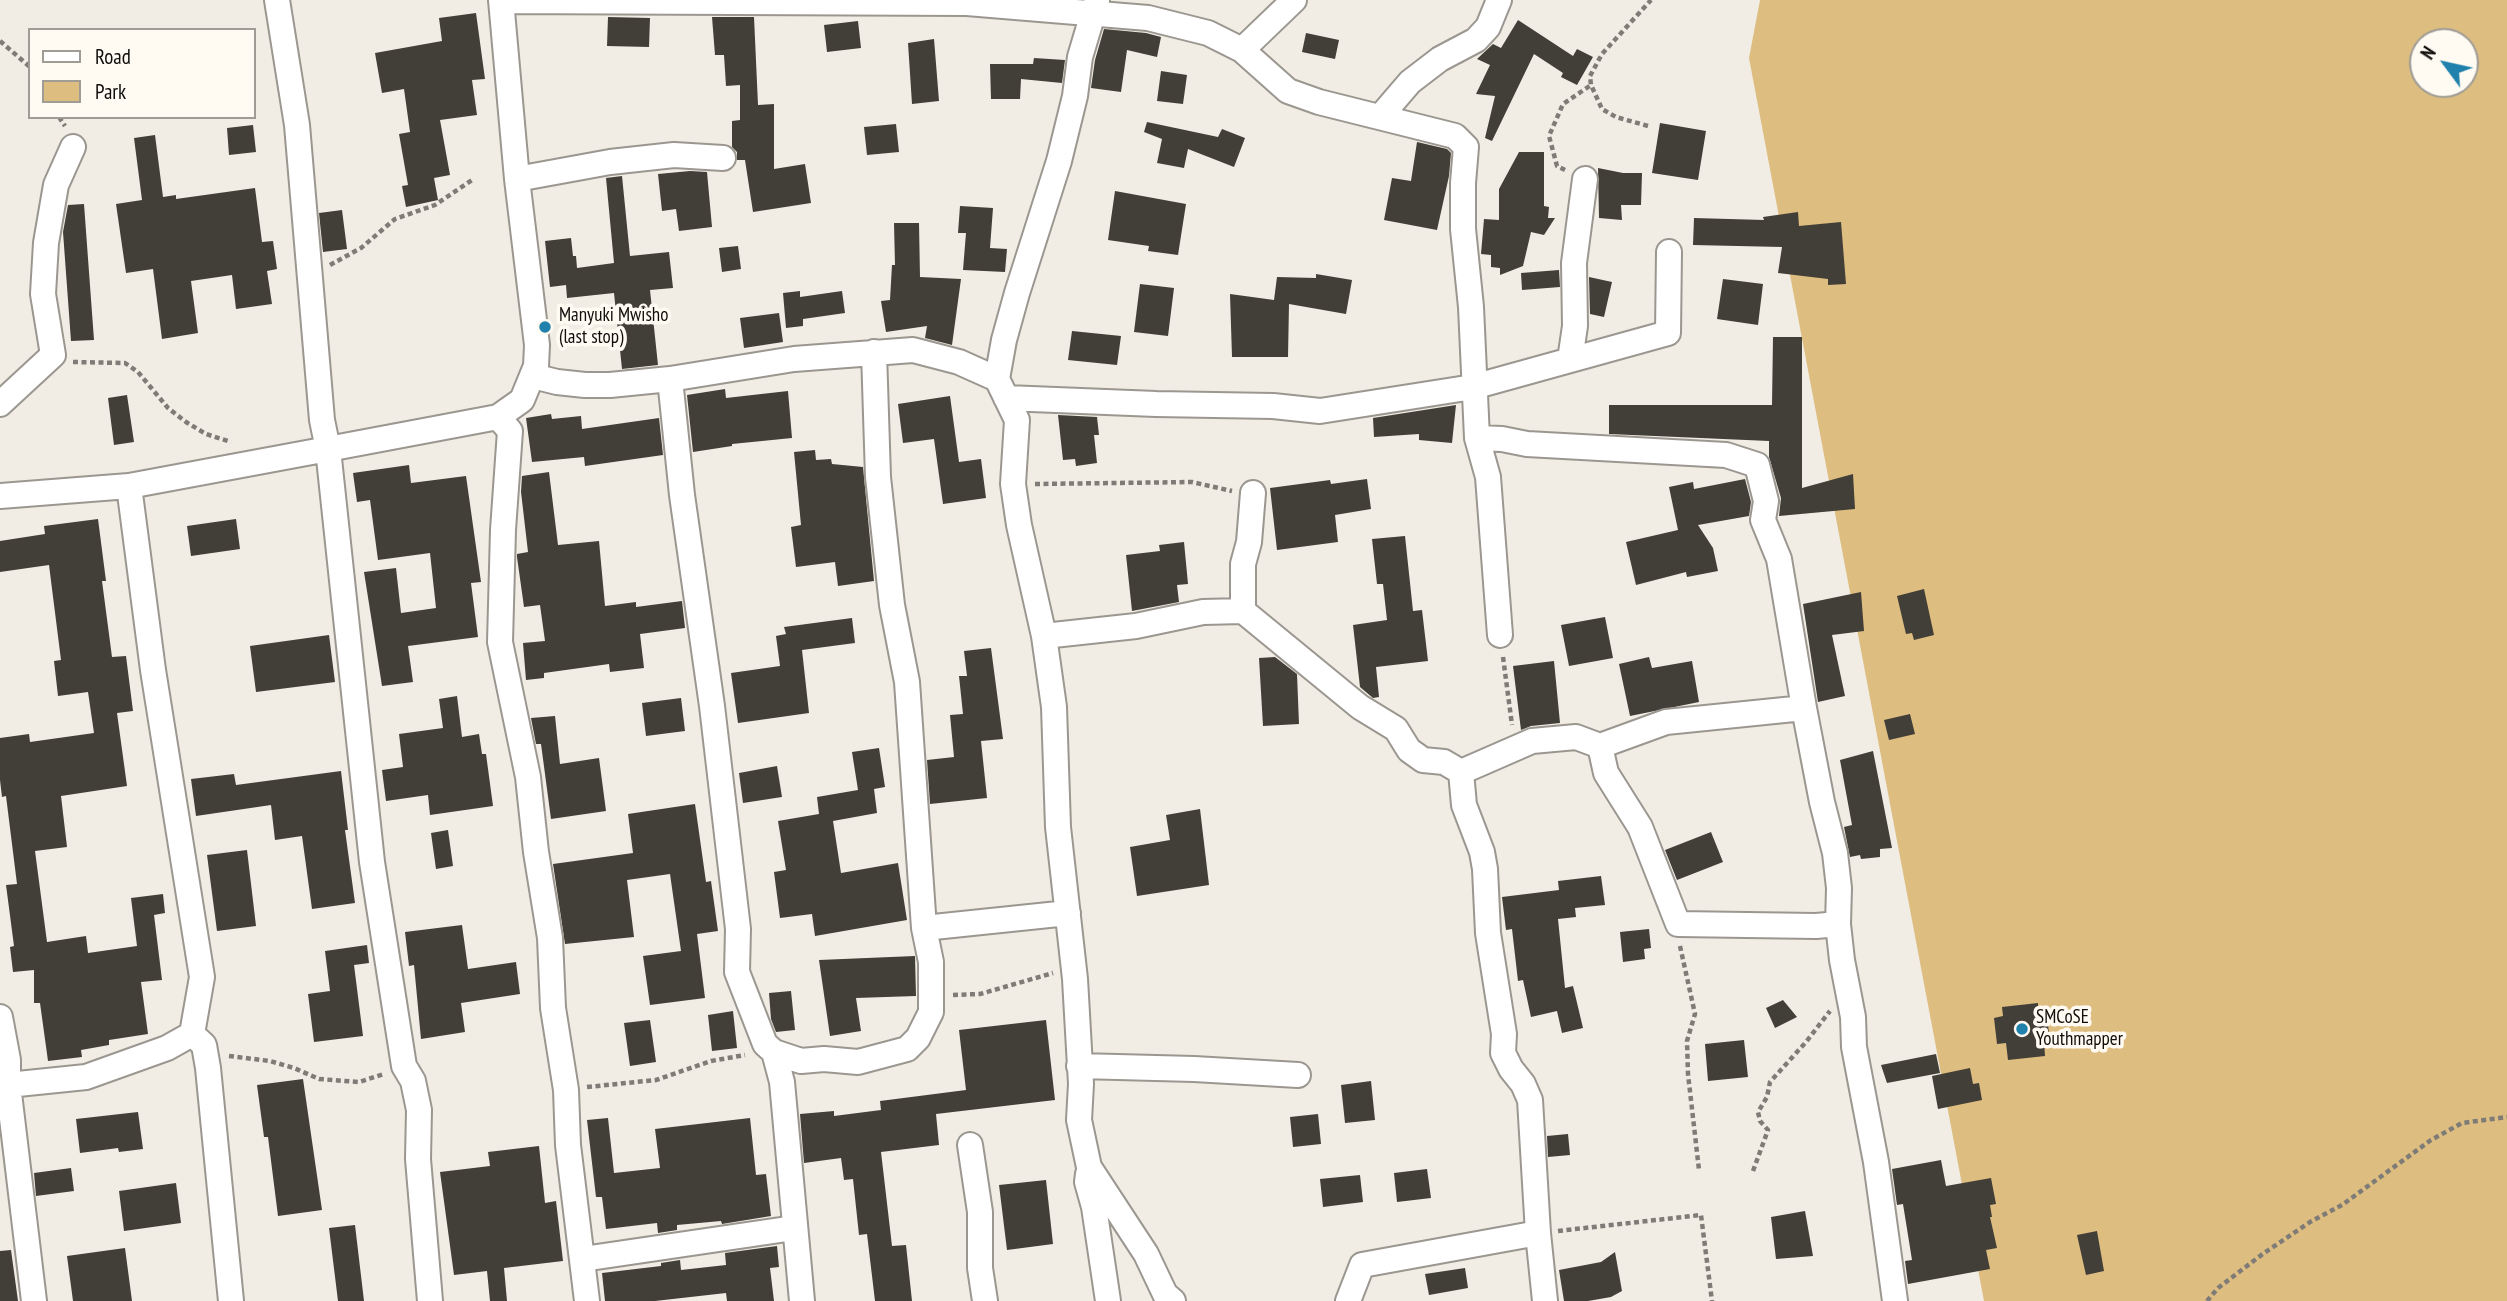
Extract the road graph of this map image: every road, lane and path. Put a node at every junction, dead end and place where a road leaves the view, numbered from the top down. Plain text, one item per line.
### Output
1 (276, 0) edge
2 (501, 0) edge
3 (1294, 0) edge
4 (1499, 0) edge
5 (1651, 0) edge
6 (1094, 6) edge
7 (0, 41) edge
8 (1242, 50) junction
9 (28, 65) edge
10 (1591, 85) junction
11 (1380, 117) junction
12 (1648, 126) dead end
13 (73, 147) dead end
14 (723, 158) dead end
15 (1585, 178) joint
16 (517, 179) junction
17 (471, 180) dead end
18 (1669, 252) dead end
19 (311, 275) junction
20 (874, 352) junction
21 (53, 355) junction
22 (1570, 360) junction
23 (533, 376) junction
24 (670, 379) junction
25 (1474, 387) junction
26 (1002, 389) junction
27 (0, 404) edge
28 (498, 417) junction
29 (1477, 438) junction
30 (234, 441) dead end
31 (328, 449) junction
32 (1013, 484) junction
33 (129, 486) junction
34 (1253, 493) joint
35 (0, 496) edge
36 (1243, 611) junction
37 (1500, 635) joint
38 (1044, 636) junction
39 (1804, 708) junction
40 (1600, 746) junction
41 (1516, 748) junction
42 (1461, 772) junction
43 (1068, 913) junction
44 (1678, 924) junction
45 (1838, 924) junction
46 (924, 928) junction
47 (1074, 959) junction
48 (1849, 985) junction
49 (932, 999) junction
50 (0, 1017) edge
51 (195, 1037) junction
52 (774, 1052) junction
53 (404, 1066) junction
54 (1079, 1066) junction
55 (1297, 1075) dead end
56 (8, 1085) junction
57 (566, 1090) junction
58 (2507, 1118) edge
59 (970, 1145) dead end
60 (1089, 1167) junction
61 (1699, 1170) dead end
62 (1753, 1171) dead end
63 (794, 1228) junction
64 (1538, 1233) junction
65 (583, 1259) junction
66 (34, 1301) edge
67 (230, 1301) edge
68 (430, 1301) edge
69 (587, 1301) edge
70 (802, 1301) edge
71 (985, 1301) edge
72 (1108, 1301) edge
73 (1173, 1301) edge
74 (1348, 1301) edge
75 (1545, 1301) edge
76 (1712, 1301) edge
77 (1895, 1301) edge
78 (2207, 1301) edge

1 - 19 street
2 - 6 street
2 - 16 street
3 - 8 street
4 - 11 street
5 - 10 path
6 - 8 street
6 - 26 street
7 - 9 path
8 - 11 street
10 - 12 path
10 - 15 path
11 - 25 street
13 - 21 street
14 - 16 street
15 - 22 street
16 - 23 street
17 - 19 path
18 - 22 street
19 - 31 street
20 - 24 street
20 - 26 street
20 - 46 street
21 - 27 street
21 - 30 path
22 - 25 street
23 - 24 street
23 - 28 street
24 - 52 street
25 - 26 street
25 - 29 street
26 - 32 street
28 - 31 street
28 - 57 street
29 - 37 street
29 - 39 street
31 - 33 street
31 - 53 street
32 - 34 path
32 - 38 street
33 - 35 street
33 - 51 street
34 - 36 street
36 - 38 street
36 - 42 street
37 - 41 path
38 - 43 street
39 - 40 street
39 - 45 street
40 - 41 street
40 - 44 street
41 - 42 street
42 - 64 street
43 - 46 street
43 - 47 street
44 - 45 street
44 - 61 path
45 - 48 street
46 - 49 street
47 - 49 path
47 - 54 street
48 - 62 path
48 - 77 street
49 - 52 street
50 - 56 street
51 - 53 path
51 - 56 street
51 - 67 street
52 - 57 path
52 - 63 street
53 - 68 street
54 - 55 street
54 - 60 street
56 - 66 street
57 - 65 street
58 - 78 path
59 - 71 street
60 - 72 street
60 - 73 street
63 - 65 street
63 - 70 street
64 - 74 street
64 - 75 street
64 - 76 path
65 - 69 street

